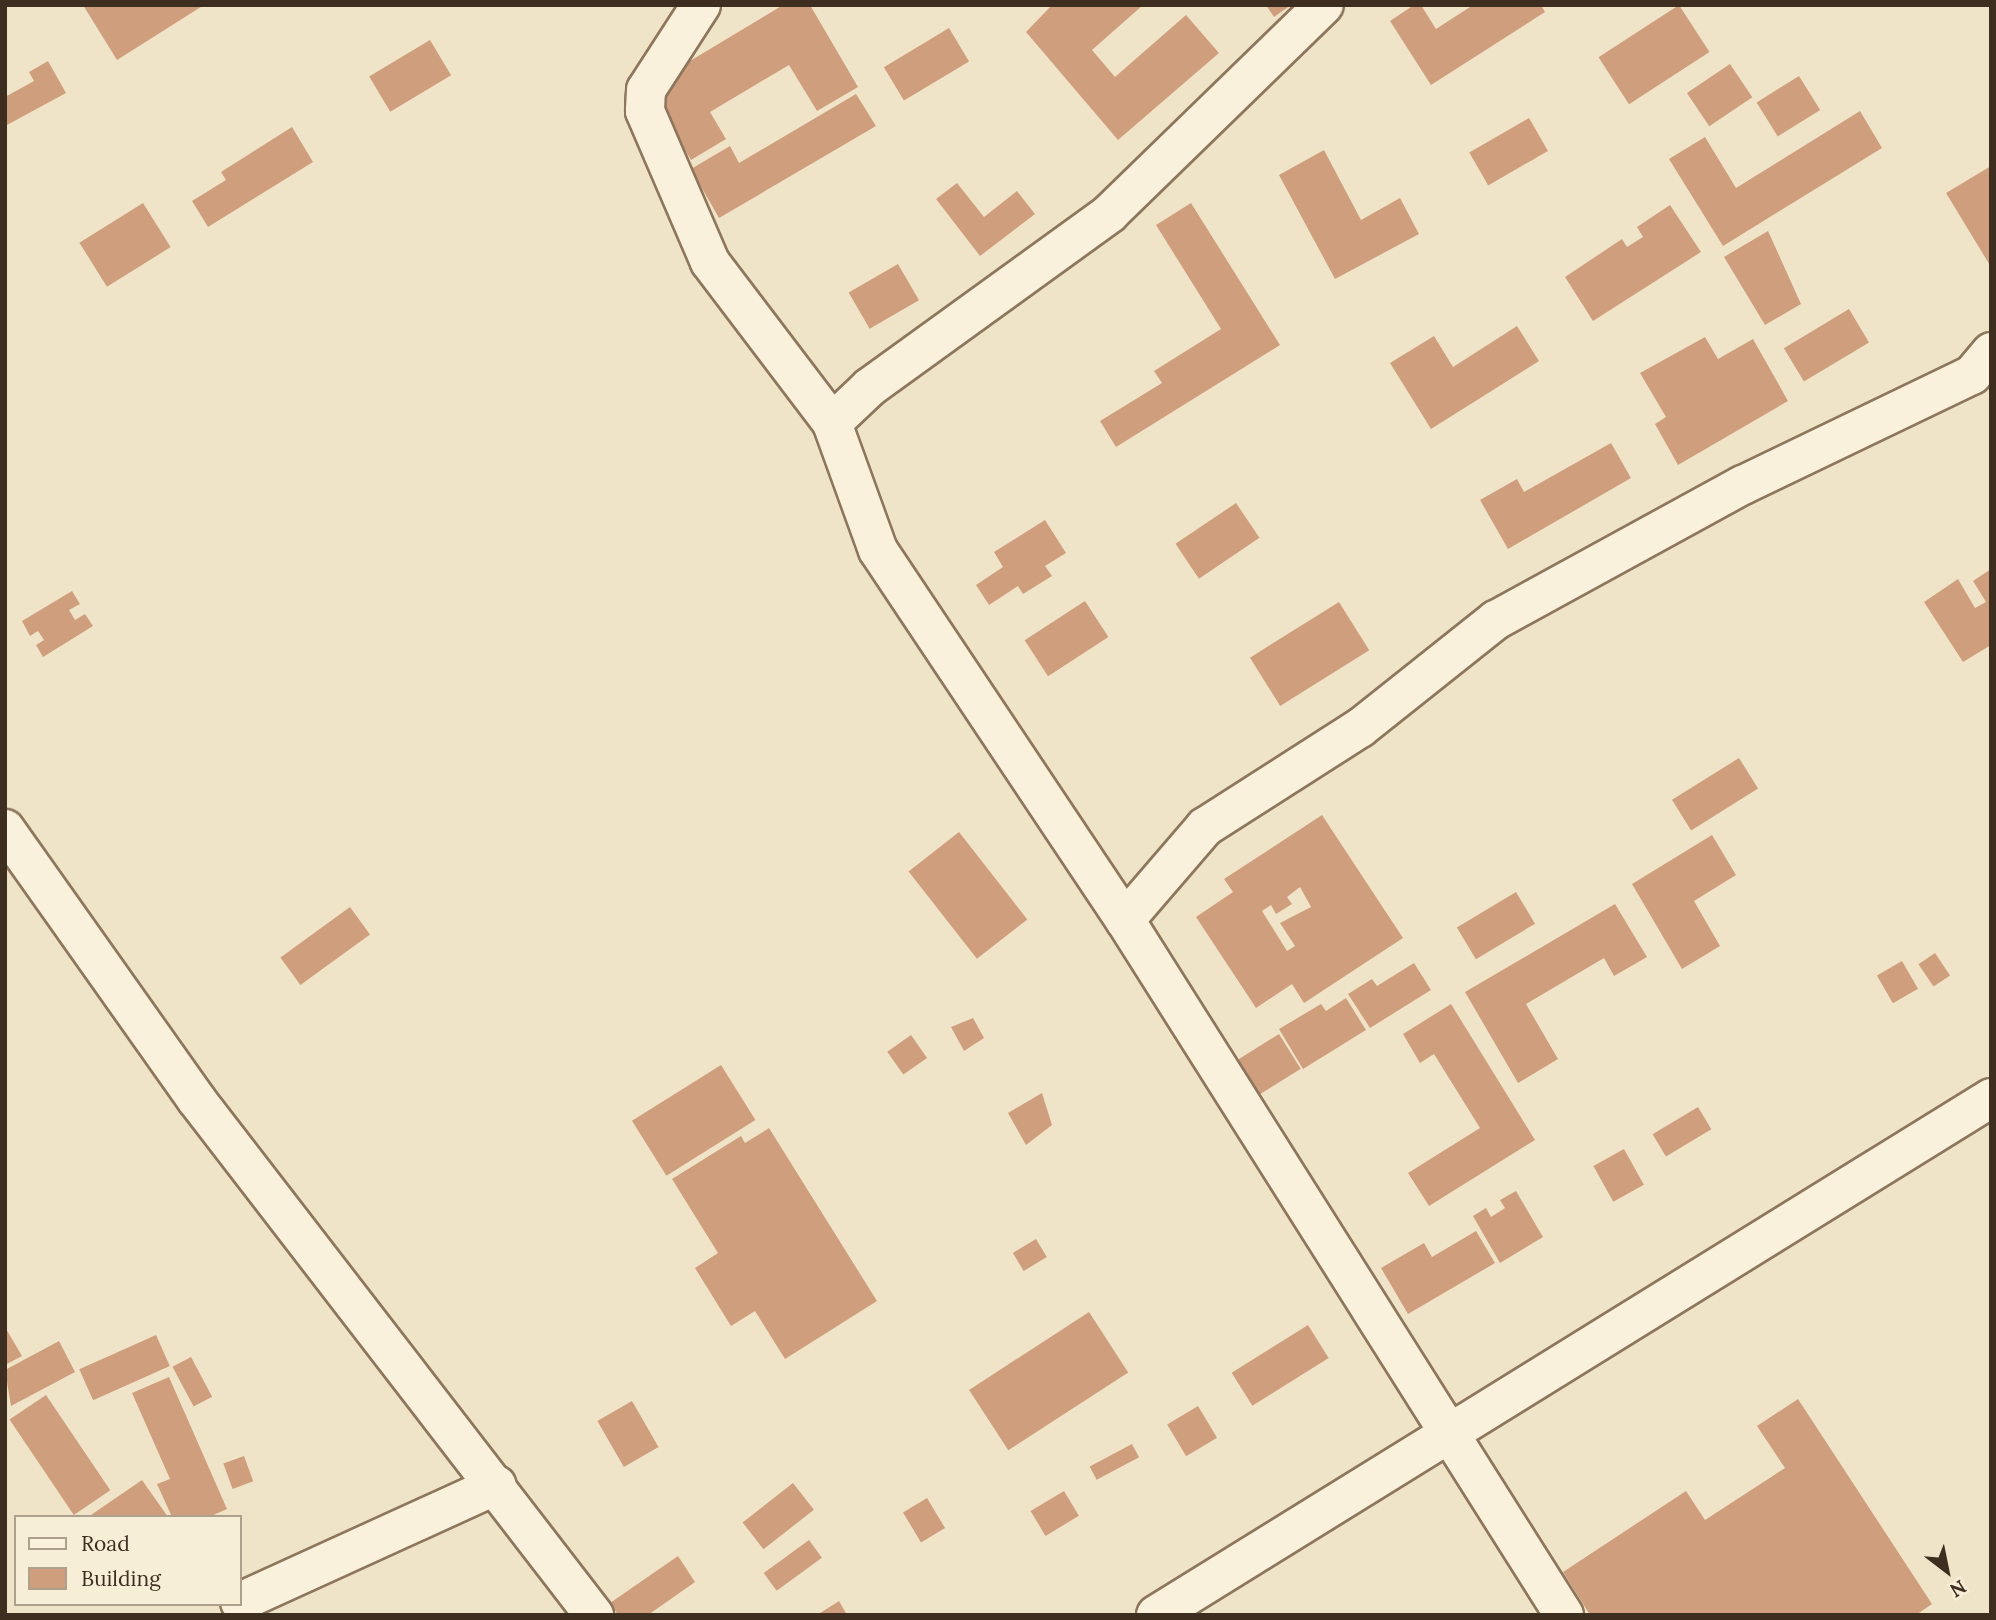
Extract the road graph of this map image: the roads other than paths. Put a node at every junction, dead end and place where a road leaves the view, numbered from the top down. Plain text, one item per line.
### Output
1 (701, 5) edge
2 (1324, 5) edge
3 (1985, 368) edge
4 (832, 423) junction
5 (5, 829) edge
6 (1125, 920) junction
7 (1991, 1098) edge
8 (1446, 1433) junction
9 (497, 1485) junction
10 (242, 1601) edge
11 (232, 1606) edge
12 (216, 1615) edge
13 (594, 1615) edge
14 (1156, 1615) edge
15 (1564, 1615) edge

1 - 4 street
2 - 4 street
3 - 6 street
4 - 6 street
5 - 9 street
6 - 8 street
7 - 8 street
8 - 14 street
8 - 15 street
9 - 10 street
9 - 13 street
11 - 12 street

